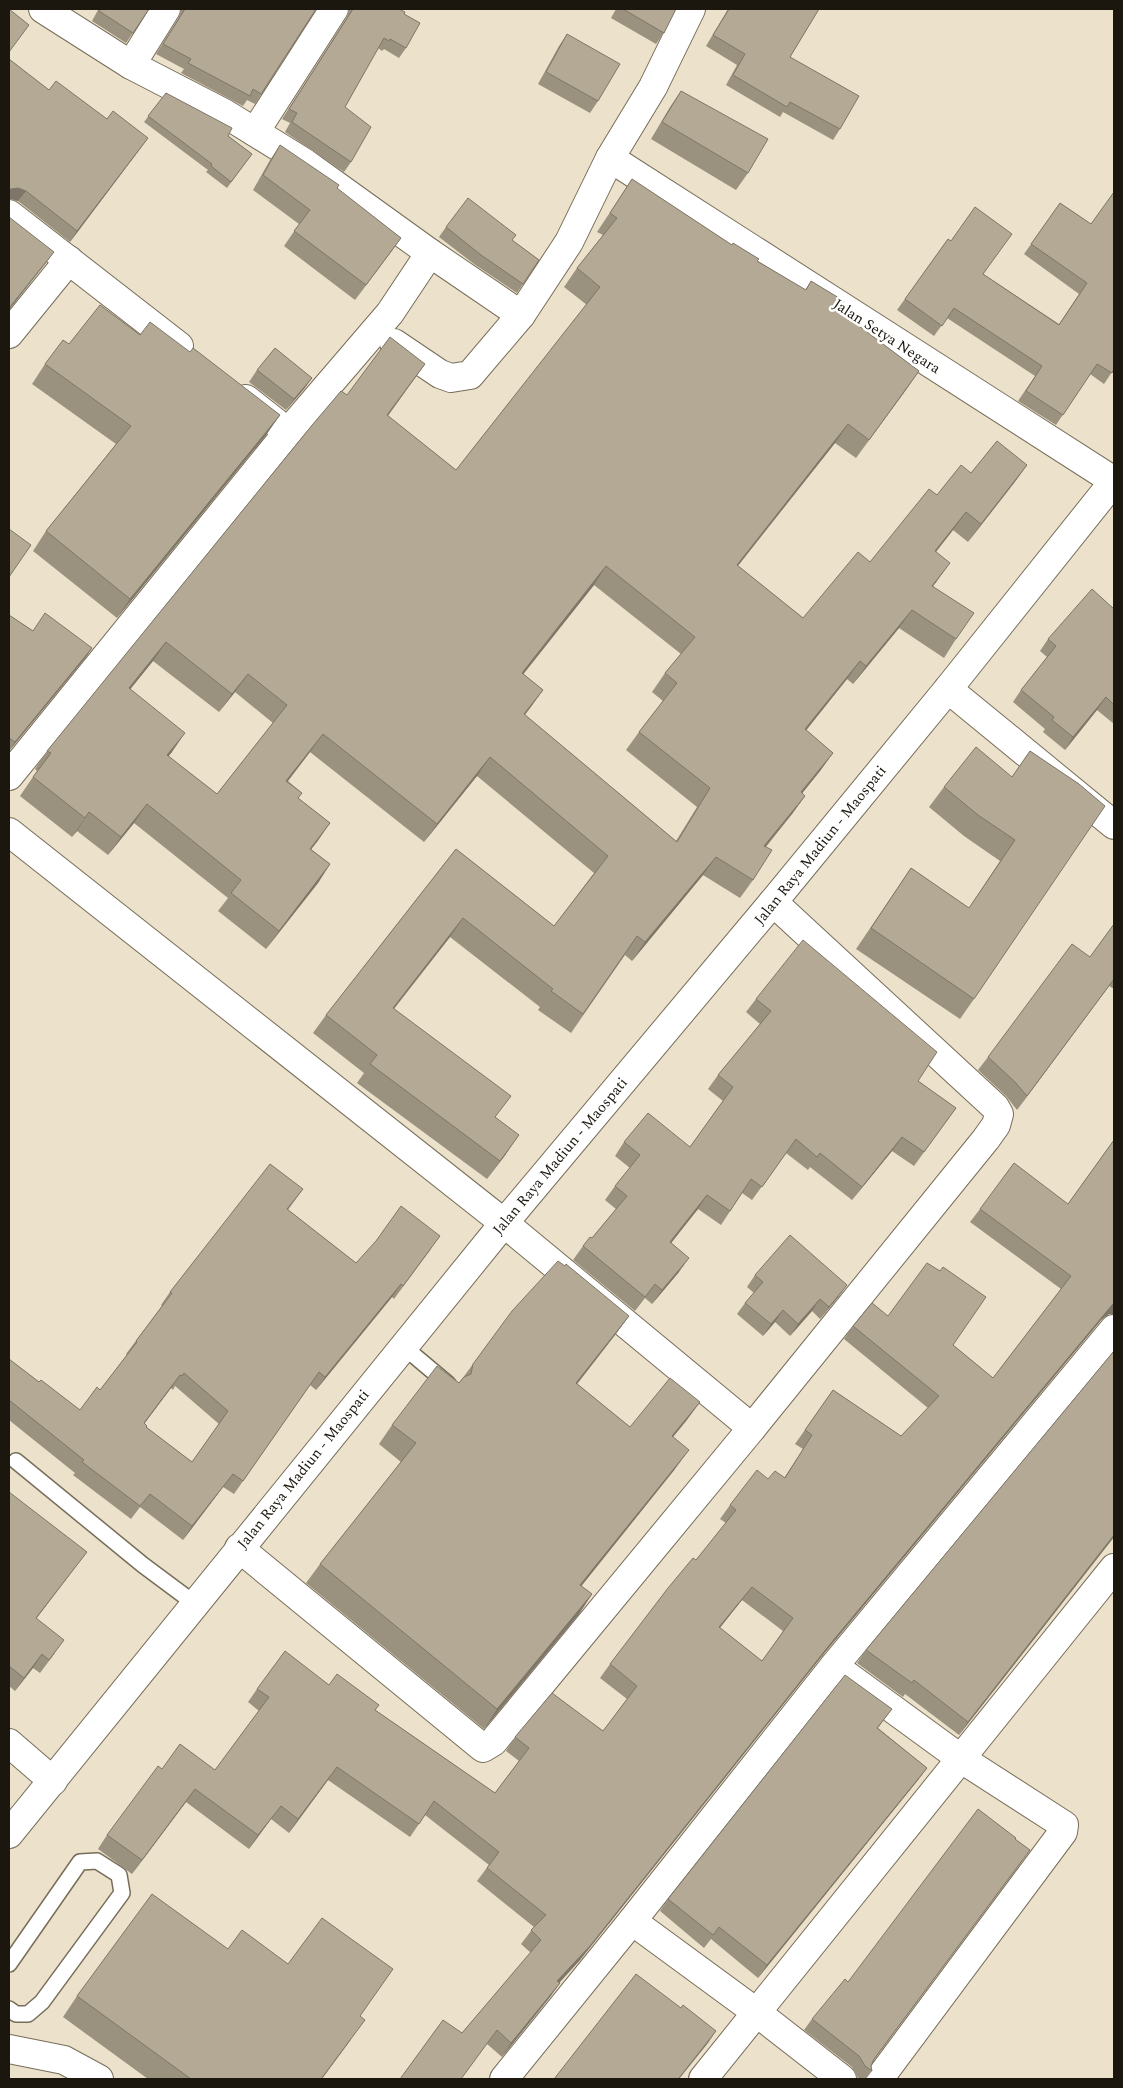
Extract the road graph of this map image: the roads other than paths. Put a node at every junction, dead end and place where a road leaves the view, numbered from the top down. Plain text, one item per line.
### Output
1 (43, 9) edge
2 (166, 9) edge
3 (334, 9) edge
4 (692, 9) edge
5 (131, 65) junction
6 (255, 132) junction
7 (610, 158) junction
8 (9, 214) edge
9 (430, 253) junction
10 (69, 260) junction
11 (520, 315) junction
12 (374, 330) junction
13 (9, 334) edge
14 (194, 358) edge
15 (226, 383) edge
16 (288, 432) junction
17 (1114, 481) edge
18 (948, 689) junction
19 (9, 776) edge
20 (1114, 825) edge
21 (9, 832) edge
22 (773, 902) junction
23 (504, 1223) junction
24 (1114, 1329) edge
25 (404, 1347) junction
26 (451, 1387) edge
27 (752, 1428) junction
28 (16, 1461) dead end
29 (239, 1548) junction
30 (1114, 1568) edge
31 (194, 1603) junction
32 (834, 1666) junction
33 (9, 1743) edge
34 (960, 1758) junction
35 (53, 1781) junction
36 (9, 1834) edge
37 (632, 1922) junction
38 (9, 1964) edge
39 (9, 2009) edge
40 (756, 2012) junction
41 (9, 2049) edge
42 (98, 2079) edge
43 (504, 2079) edge
44 (703, 2079) edge
45 (842, 2079) edge
46 (879, 2079) edge

1 - 5 main road
2 - 5 main road
3 - 6 main road
4 - 7 main road
5 - 6 main road
6 - 9 main road
7 - 11 main road
7 - 17 main road, Jalan Setya Negara
8 - 10 main road
9 - 11 main road
9 - 12 main road
10 - 13 main road
10 - 14 main road
11 - 12 main road
12 - 16 main road
15 - 16 main road
16 - 19 main road
17 - 18 main road, Jalan Raya Madiun - Maospati
18 - 20 main road
18 - 22 main road, Jalan Raya Madiun - Maospati
21 - 23 main road
22 - 23 main road, Jalan Raya Madiun - Maospati
22 - 27 main road
23 - 25 main road, Jalan Raya Madiun - Maospati
23 - 27 main road
24 - 32 main road
25 - 26 lane
25 - 29 main road, Jalan Raya Madiun - Maospati
27 - 29 main road
28 - 31 lane
29 - 31 main road, Jalan Raya Madiun - Maospati
30 - 34 main road
31 - 35 main road, Jalan Raya Madiun - Maospati
32 - 34 main road
32 - 37 main road
33 - 35 main road
34 - 40 main road
34 - 46 main road
35 - 36 main road, Jalan Raya Madiun - Maospati
37 - 40 main road
37 - 43 main road
38 - 39 lane
40 - 44 main road
40 - 45 main road
41 - 42 main road

